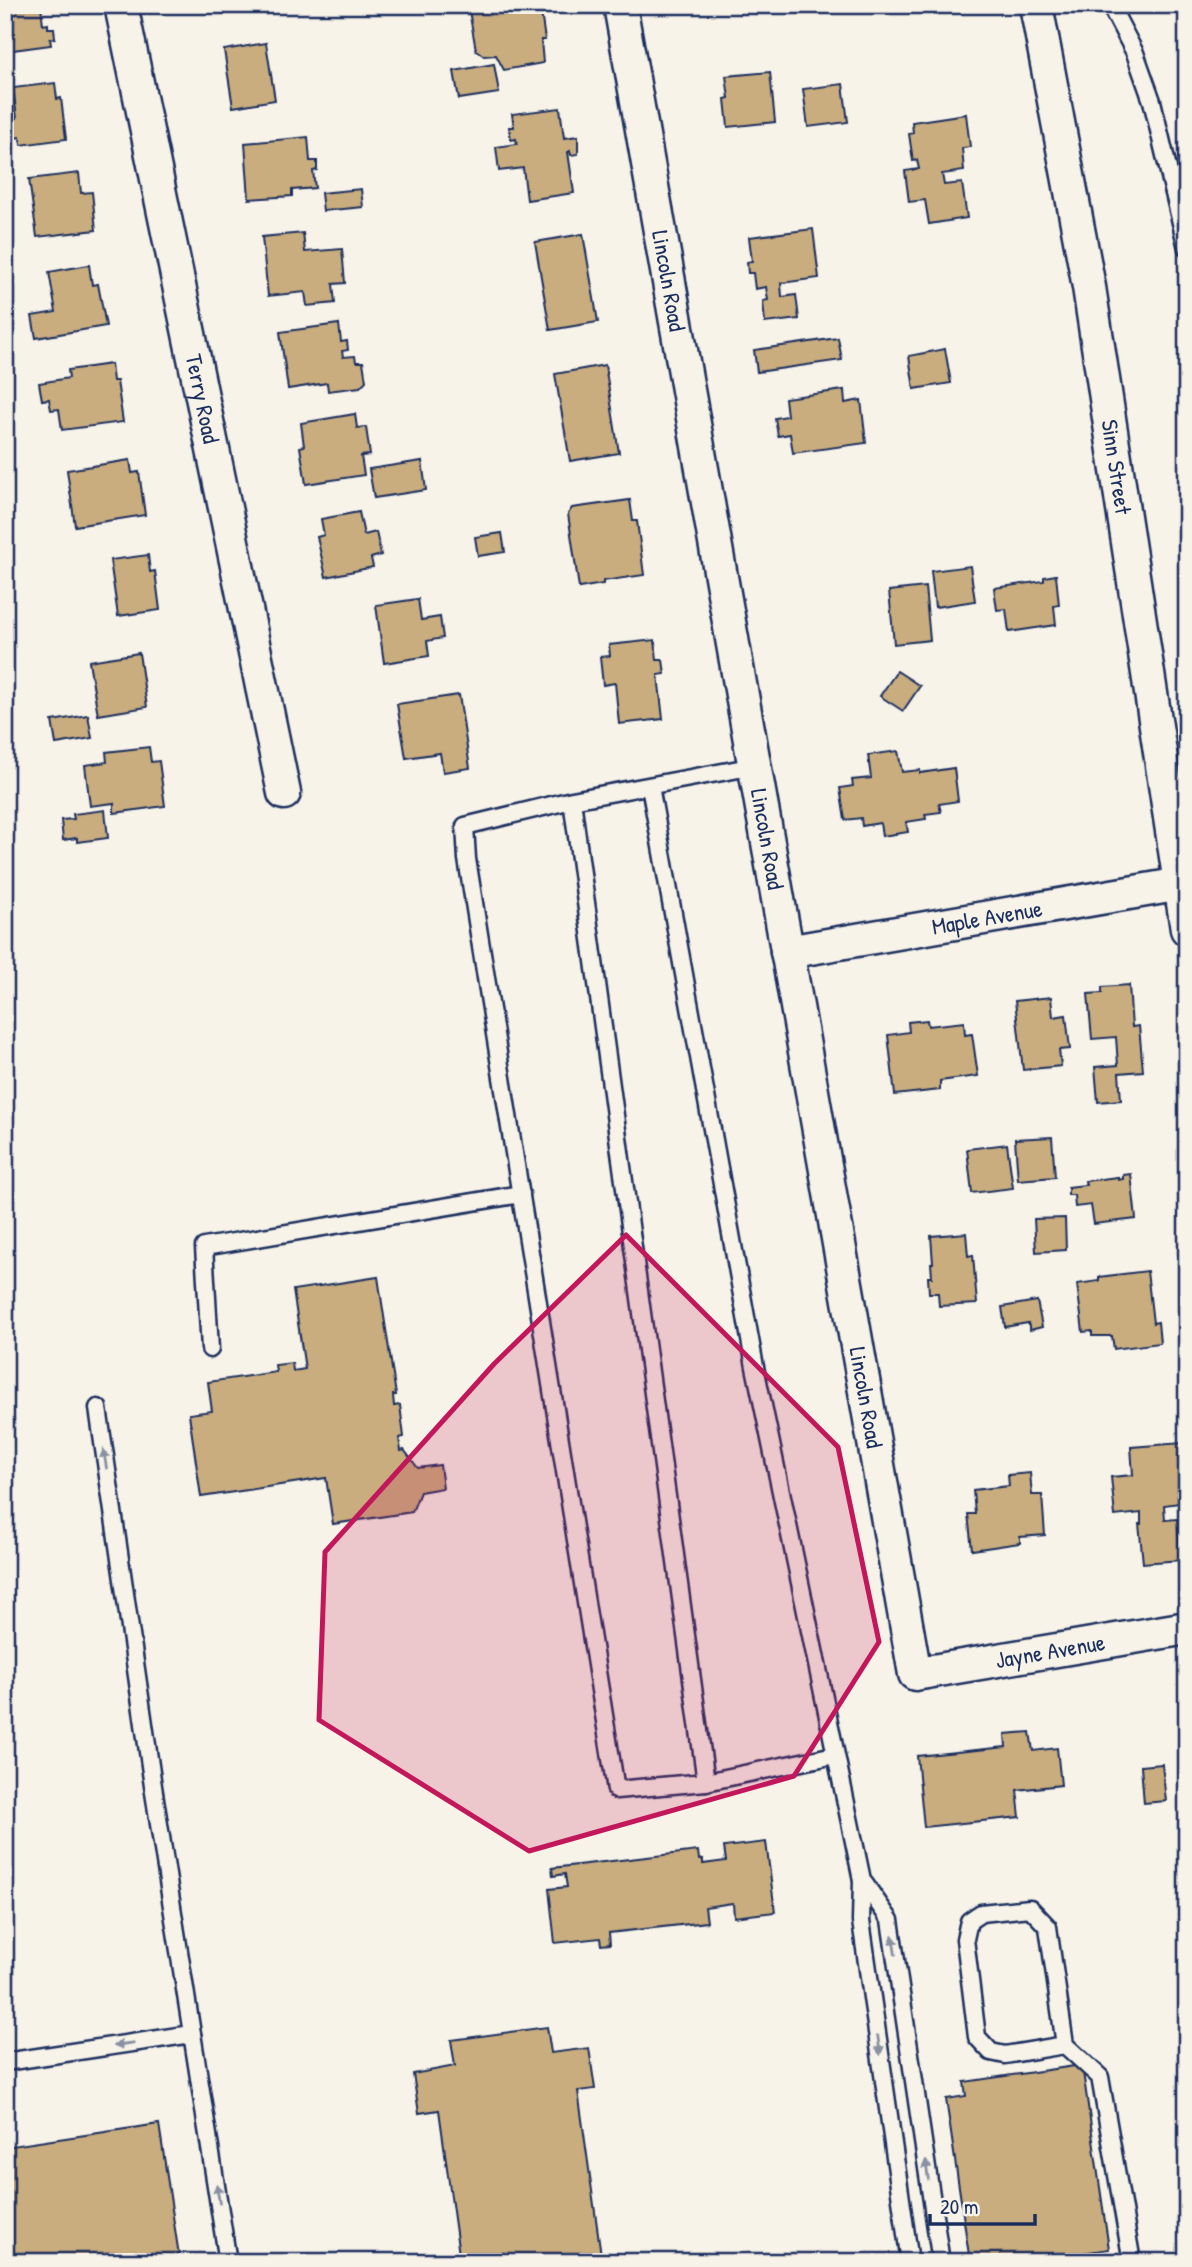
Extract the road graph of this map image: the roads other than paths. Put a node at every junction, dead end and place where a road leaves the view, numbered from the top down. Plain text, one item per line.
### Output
1 (121, 5) edge
2 (620, 5) edge
3 (1036, 5) edge
4 (1110, 5) edge
5 (1187, 248) edge
6 (755, 766) junction
7 (650, 786) junction
8 (284, 793) dead end
9 (572, 800) junction
10 (1183, 884) edge
11 (1187, 929) edge
12 (787, 952) junction
13 (521, 1194) junction
14 (210, 1349) dead end
15 (98, 1408) dead end
16 (1187, 1628) edge
17 (915, 1674) joint
18 (835, 1755) junction
19 (706, 1782) junction
20 (862, 1880) junction
21 (191, 2035) junction
22 (1065, 2045) junction
23 (5, 2062) edge
24 (228, 2262) edge
25 (910, 2262) edge
26 (941, 2262) edge
27 (1132, 2262) edge

1 - 8 street, Terry Road
2 - 6 street, Lincoln Road
3 - 10 street, Sinn Street
4 - 5 lane
6 - 7 lane
6 - 12 street, Lincoln Road
7 - 9 lane
7 - 18 lane
9 - 13 lane
9 - 19 lane
10 - 11 street, Sinn Street
10 - 12 street, Maple Avenue
12 - 17 street, Lincoln Road
13 - 14 lane
13 - 19 lane
21 -> 15 lane
16 - 17 street, Jayne Avenue
18 - 19 lane
18 - 20 lane
20 -> 25 lane
26 -> 20 lane
21 -> 23 lane
24 -> 21 lane
22 - 22 lane
22 - 27 lane

